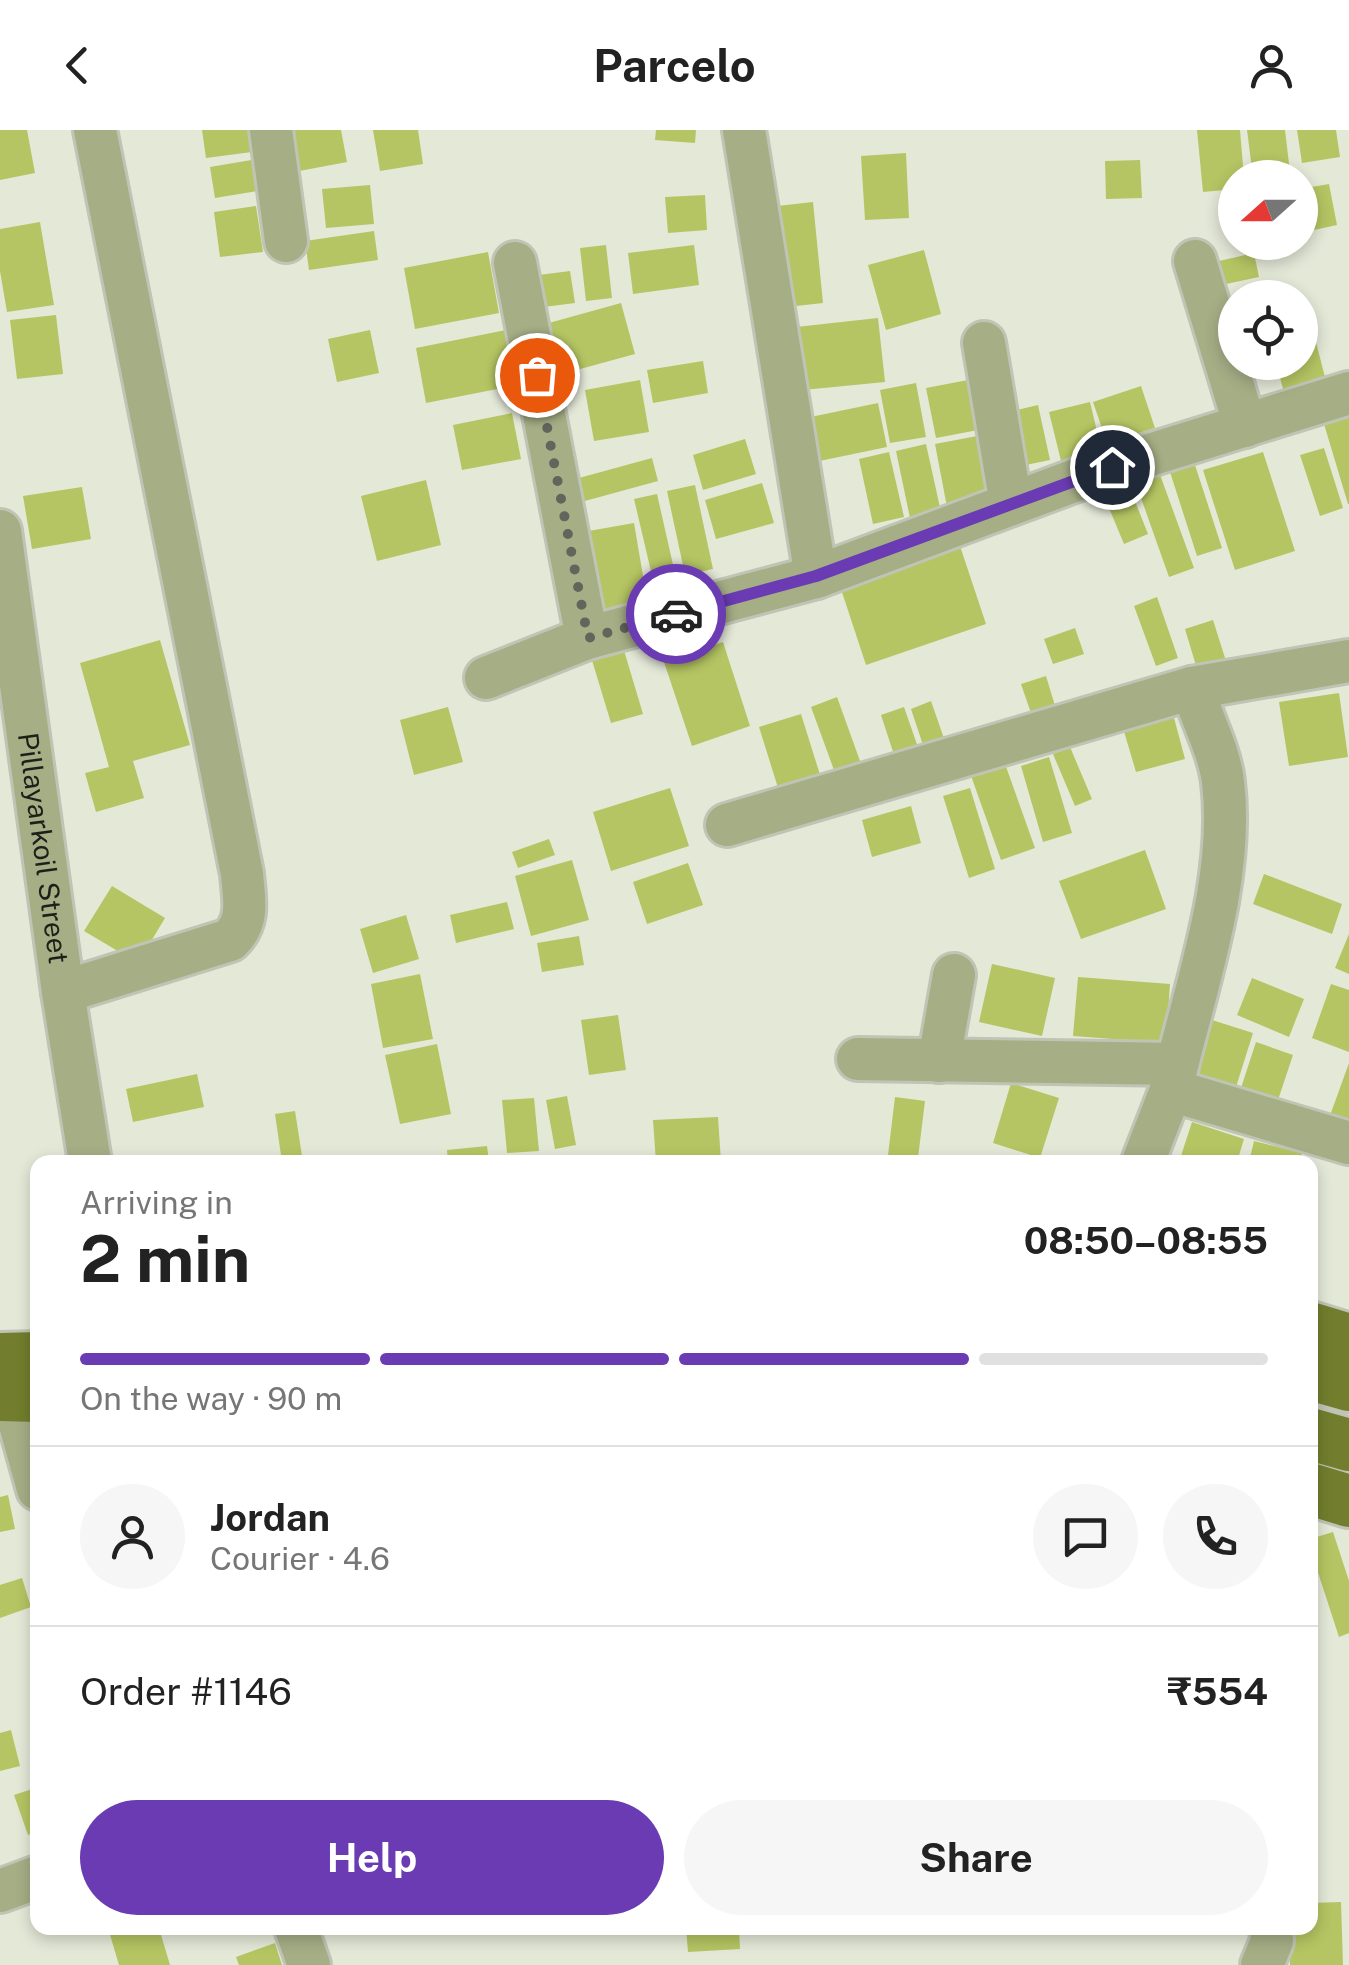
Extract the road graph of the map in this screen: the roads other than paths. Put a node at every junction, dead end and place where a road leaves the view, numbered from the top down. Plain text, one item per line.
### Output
1 (96, 130) edge
2 (271, 130) edge
3 (744, 130) edge
4 (286, 241) dead end
5 (1195, 261) dead end
6 (515, 263) dead end
7 (984, 344) dead end
8 (1349, 393) edge
9 (1245, 426) junction
10 (1011, 504) junction
11 (0, 531) edge
12 (816, 576) junction
13 (588, 638) junction
14 (1349, 661) edge
15 (486, 678) dead end
16 (1192, 688) junction
17 (727, 825) dead end
18 (954, 975) dead end
19 (64, 992) junction
20 (858, 1059) dead end
21 (939, 1061) junction
22 (1174, 1077) junction
23 (1349, 1143) edge
24 (89, 1155) edge
25 (1146, 1155) edge
26 (1318, 1330) edge
27 (1349, 1340) edge
28 (1318, 1376) edge
29 (18, 1381) edge
30 (1349, 1385) edge
31 (1318, 1436) edge
32 (1349, 1445) edge
33 (30, 1446) edge
34 (1318, 1491) edge
35 (1349, 1501) edge
36 (30, 1880) edge
37 (0, 1890) edge
38 (298, 1935) edge
39 (1272, 1935) edge
40 (309, 1965) edge
41 (1262, 1965) edge

1 - 19 street
2 - 4 street
3 - 12 street
5 - 9 street
6 - 13 street
7 - 10 street
8 - 9 street
9 - 10 street
10 - 12 street
11 - 19 street, Pillayarkoil Street
12 - 13 street
13 - 15 street
14 - 16 street
16 - 17 street
16 - 22 street
18 - 21 street
19 - 24 street, Pillayarkoil Street
20 - 21 street
21 - 22 street
22 - 23 street
22 - 25 street
26 - 27 main road
28 - 30 main road
29 - 33 street
31 - 32 main road
34 - 35 main road
36 - 37 street
38 - 40 street
39 - 41 street

